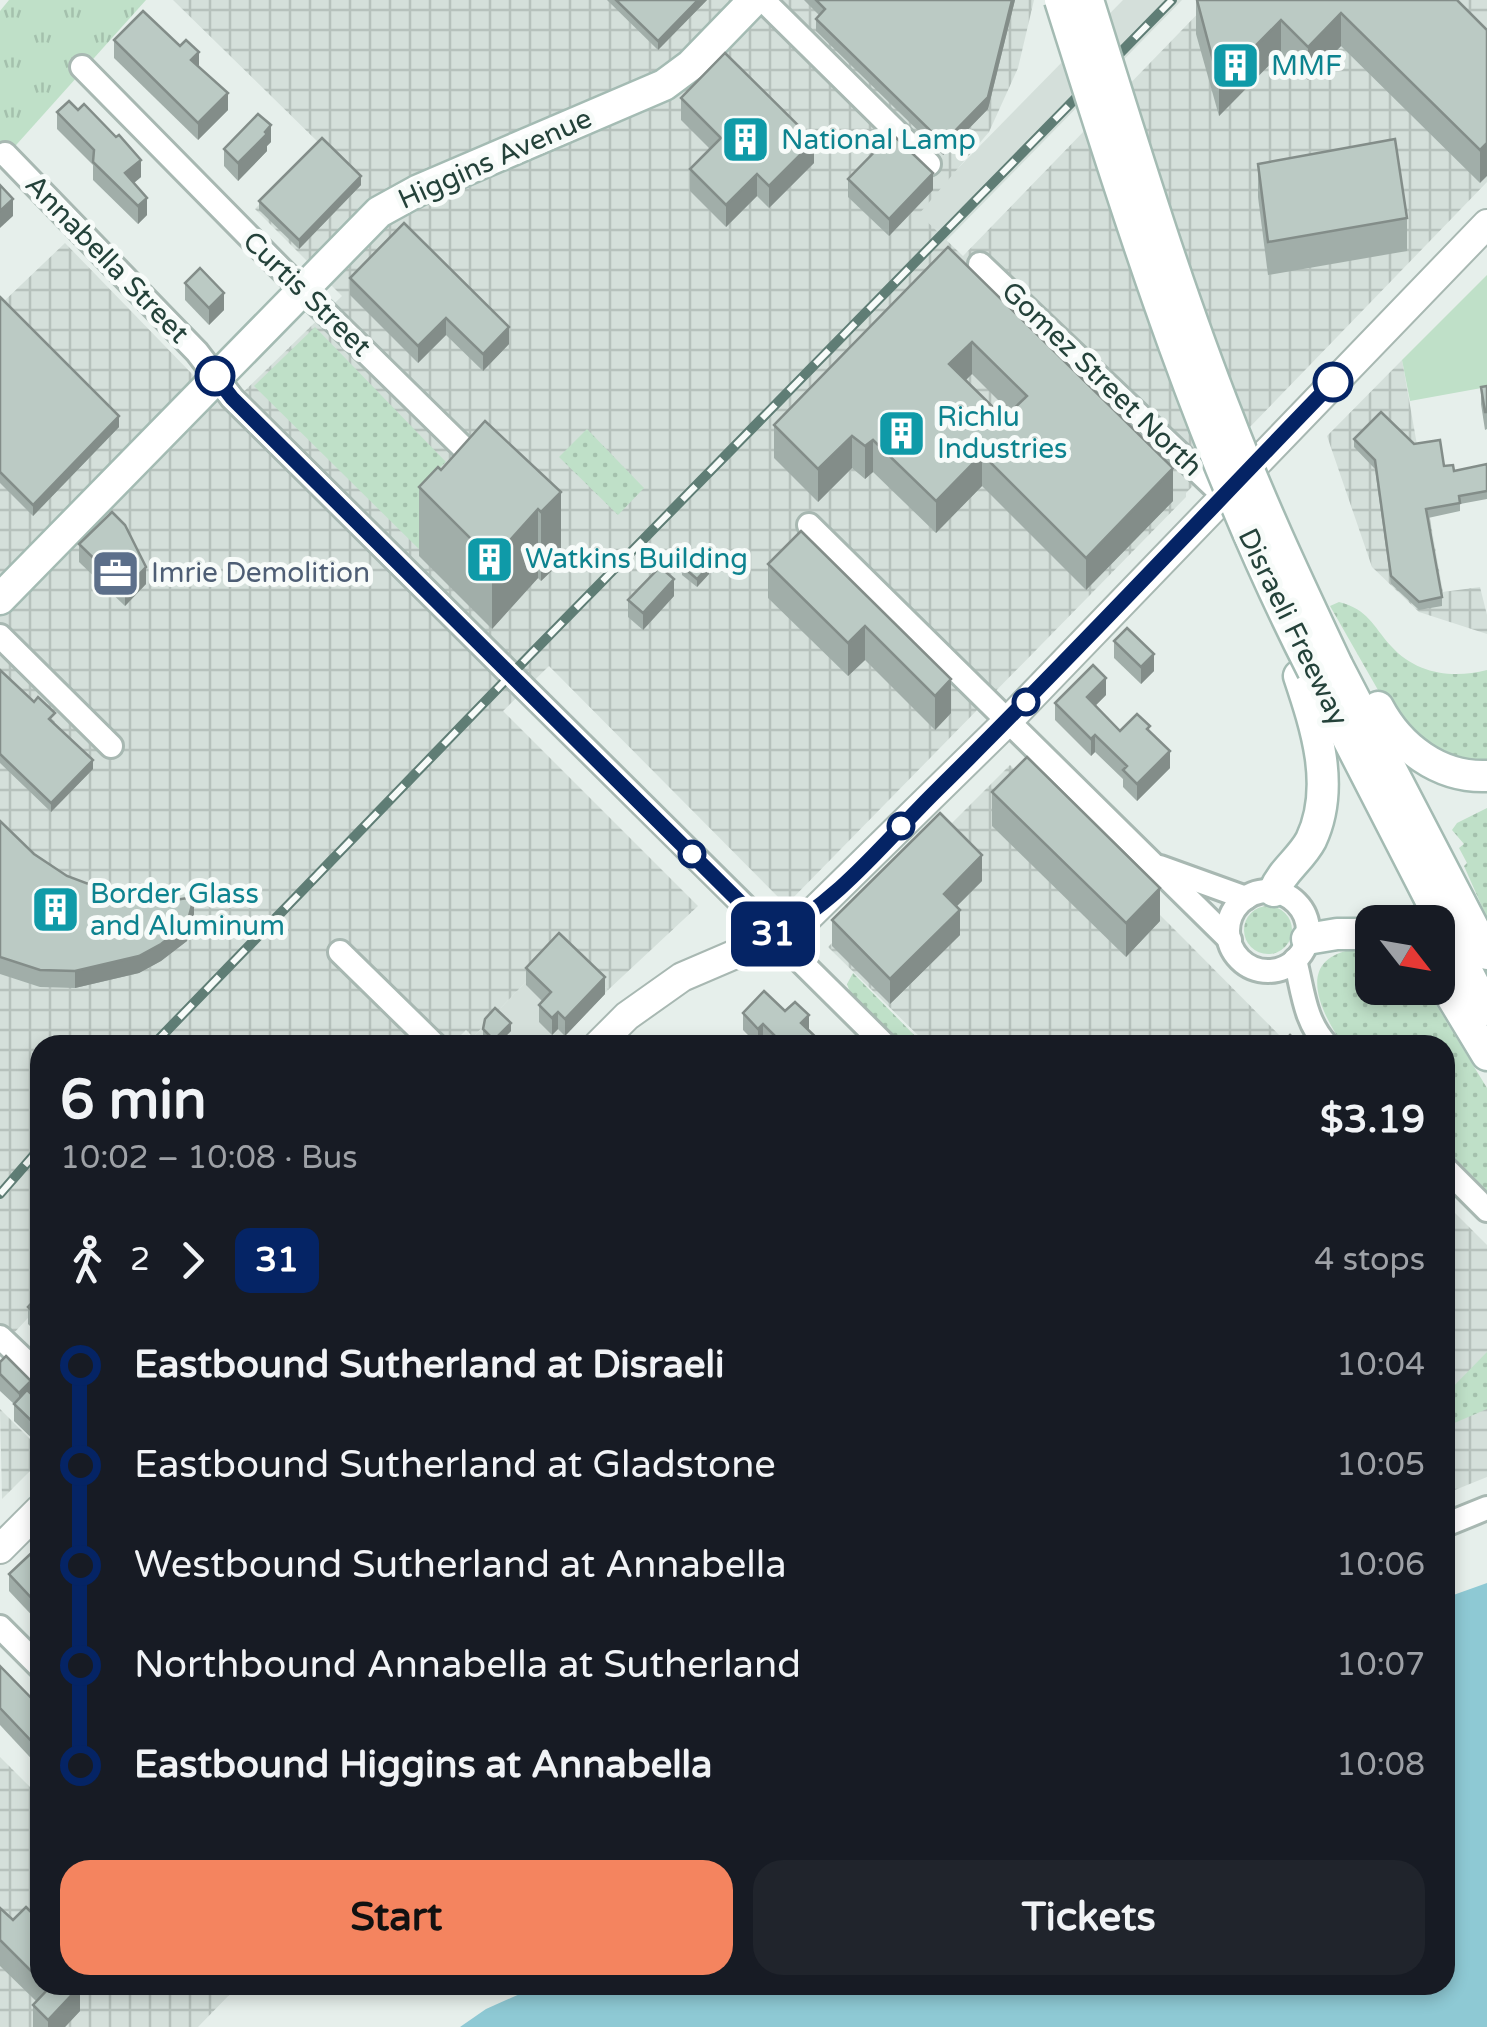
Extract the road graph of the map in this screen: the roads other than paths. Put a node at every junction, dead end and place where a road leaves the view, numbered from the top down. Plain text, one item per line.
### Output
1 (754, 0) edge
2 (763, 0) edge
3 (1060, 0) edge
4 (1088, 0) edge
5 (82, 67) dead end
6 (5, 154) dead end
7 (929, 164) edge
8 (1487, 224) edge
9 (980, 264) dead end
10 (301, 289) junction
11 (215, 376) junction
12 (495, 479) edge
13 (1223, 495) junction
14 (809, 525) dead end
15 (1284, 583) junction
16 (0, 599) edge
17 (0, 636) edge
18 (1325, 668) junction
19 (1007, 722) junction
20 (112, 746) dead end
21 (1487, 776) edge
22 (1152, 864) junction
23 (1260, 894) junction
24 (1355, 934) edge
25 (773, 935) junction
26 (1230, 940) junction
27 (1301, 950) junction
28 (340, 952) dead end
29 (1487, 954) edge
30 (1455, 1002) edge
31 (1487, 1010) edge
32 (426, 1035) edge
33 (609, 1035) edge
34 (875, 1035) edge
35 (1318, 1035) edge
36 (1487, 1055) edge
37 (1455, 1178) edge
38 (1487, 1210) edge
39 (0, 1337) edge
40 (30, 1365) edge
41 (1487, 1508) edge
42 (30, 1519) edge
43 (1455, 1521) edge
44 (0, 1548) edge
45 (0, 1627) edge
46 (30, 1657) edge

1 - 10 main road, Higgins Avenue
2 - 7 street
3 - 15 main road, Disraeli Freeway, bridge
4 - 15 main road, Disraeli Freeway, bridge
5 - 10 street, Curtis Street
6 - 11 street, Annabella Street
8 - 13 street
9 - 13 street, Gomez Street North
10 - 11 main road, Higgins Avenue
10 - 12 street, Curtis Street
11 - 16 main road, Higgins Avenue
11 - 25 street, Annabella Street
13 - 19 street
14 - 19 street
15 - 18 main road, Disraeli Freeway, bridge
15 - 18 main road, bridge
17 - 20 street
18 - 21 main road
18 - 23 main road
18 - 29 main road, Disraeli Freeway
18 - 31 main road, Disraeli Freeway
19 - 22 street
19 - 25 street
22 - 23 street
22 - 26 street
23 - 26 street
23 - 27 street
24 - 27 main road
25 - 33 street
25 - 34 street, Annabella Street
26 - 27 street
27 - 35 street
28 - 32 street
30 - 36 main road
37 - 38 street
39 - 40 street
41 - 43 street
42 - 44 street
45 - 46 street

